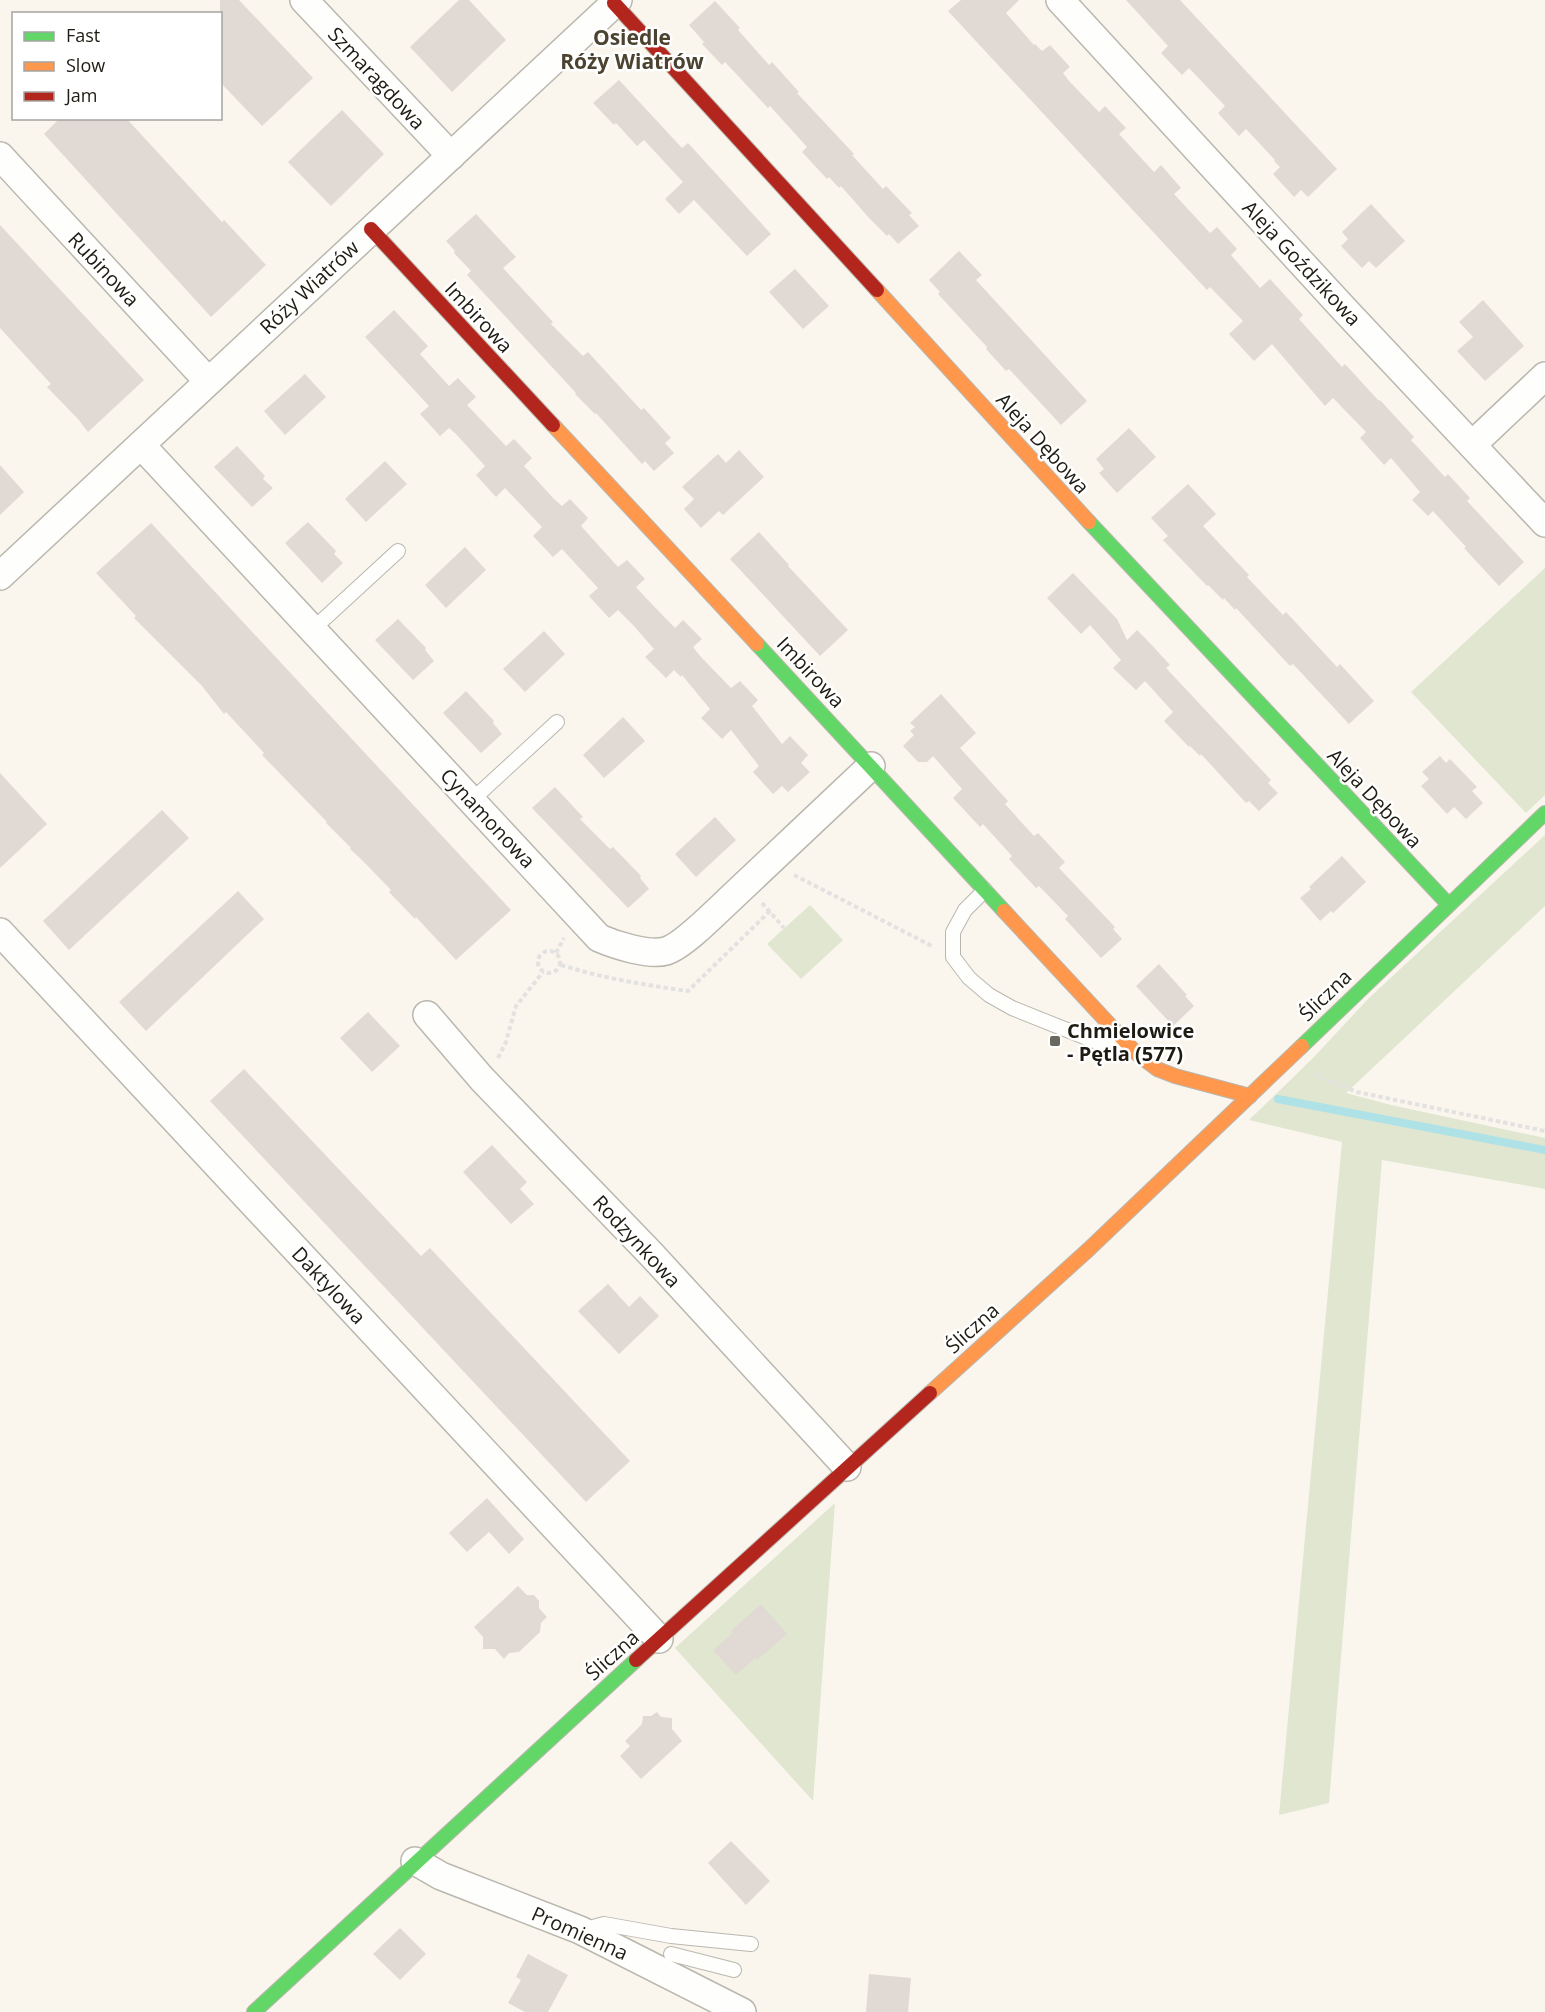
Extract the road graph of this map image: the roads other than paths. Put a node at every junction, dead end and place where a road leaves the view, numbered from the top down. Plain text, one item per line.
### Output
1 (304, 0) edge
2 (1060, 0) edge
3 (616, 2) edge
4 (0, 156) edge
5 (451, 156) junction
6 (371, 229) junction
7 (1545, 376) edge
8 (208, 381) junction
9 (1472, 445) junction
10 (141, 446) junction
11 (1545, 523) edge
12 (398, 551) dead end
13 (0, 576) edge
14 (312, 630) junction
15 (557, 722) dead end
16 (872, 766) junction
17 (471, 801) junction
18 (1545, 813) edge
19 (985, 890) junction
20 (1448, 904) junction
21 (0, 932) edge
22 (428, 1015) dead end
23 (1126, 1043) junction
24 (1250, 1096) junction
25 (847, 1467) junction
26 (658, 1638) junction
27 (416, 1861) junction
28 (580, 1930) junction
29 (671, 1936) junction
30 (751, 1944) dead end
31 (667, 1963) junction
32 (734, 1970) dead end
33 (256, 2011) edge
34 (742, 2012) edge

1 - 5 street, Szmaragdowa
2 - 9 street, Aleja Goździkowa
3 - 5 street, Róży Wiatrów
3 - 20 street, Aleja Dębowa
4 - 8 street, Rubinowa
5 - 6 street, Róży Wiatrów
6 - 8 street, Róży Wiatrów
6 - 16 street, Imbirowa
7 - 9 street
8 - 10 street, Róży Wiatrów
9 - 11 street, Aleja Goździkowa
10 - 13 street, Róży Wiatrów
10 - 14 street, Cynamonowa
12 - 14 lane
14 - 17 street, Cynamonowa
15 - 17 lane
16 - 17 street, Cynamonowa
16 - 19 street, Imbirowa
18 - 20 street, Śliczna
19 - 23 street, Imbirowa
19 - 23 lane
20 - 24 street, Śliczna
21 - 26 street, Daktylowa
22 - 25 street, Rodzynkowa
23 - 24 street, Imbirowa
24 - 25 street, Śliczna
25 - 26 street, Śliczna
26 - 27 street, Śliczna
27 - 28 street, Promienna
27 - 33 street, Śliczna
28 - 29 lane
28 - 31 street, Promienna
29 - 30 lane
29 - 31 lane
31 - 32 lane
31 - 34 street, Promienna

